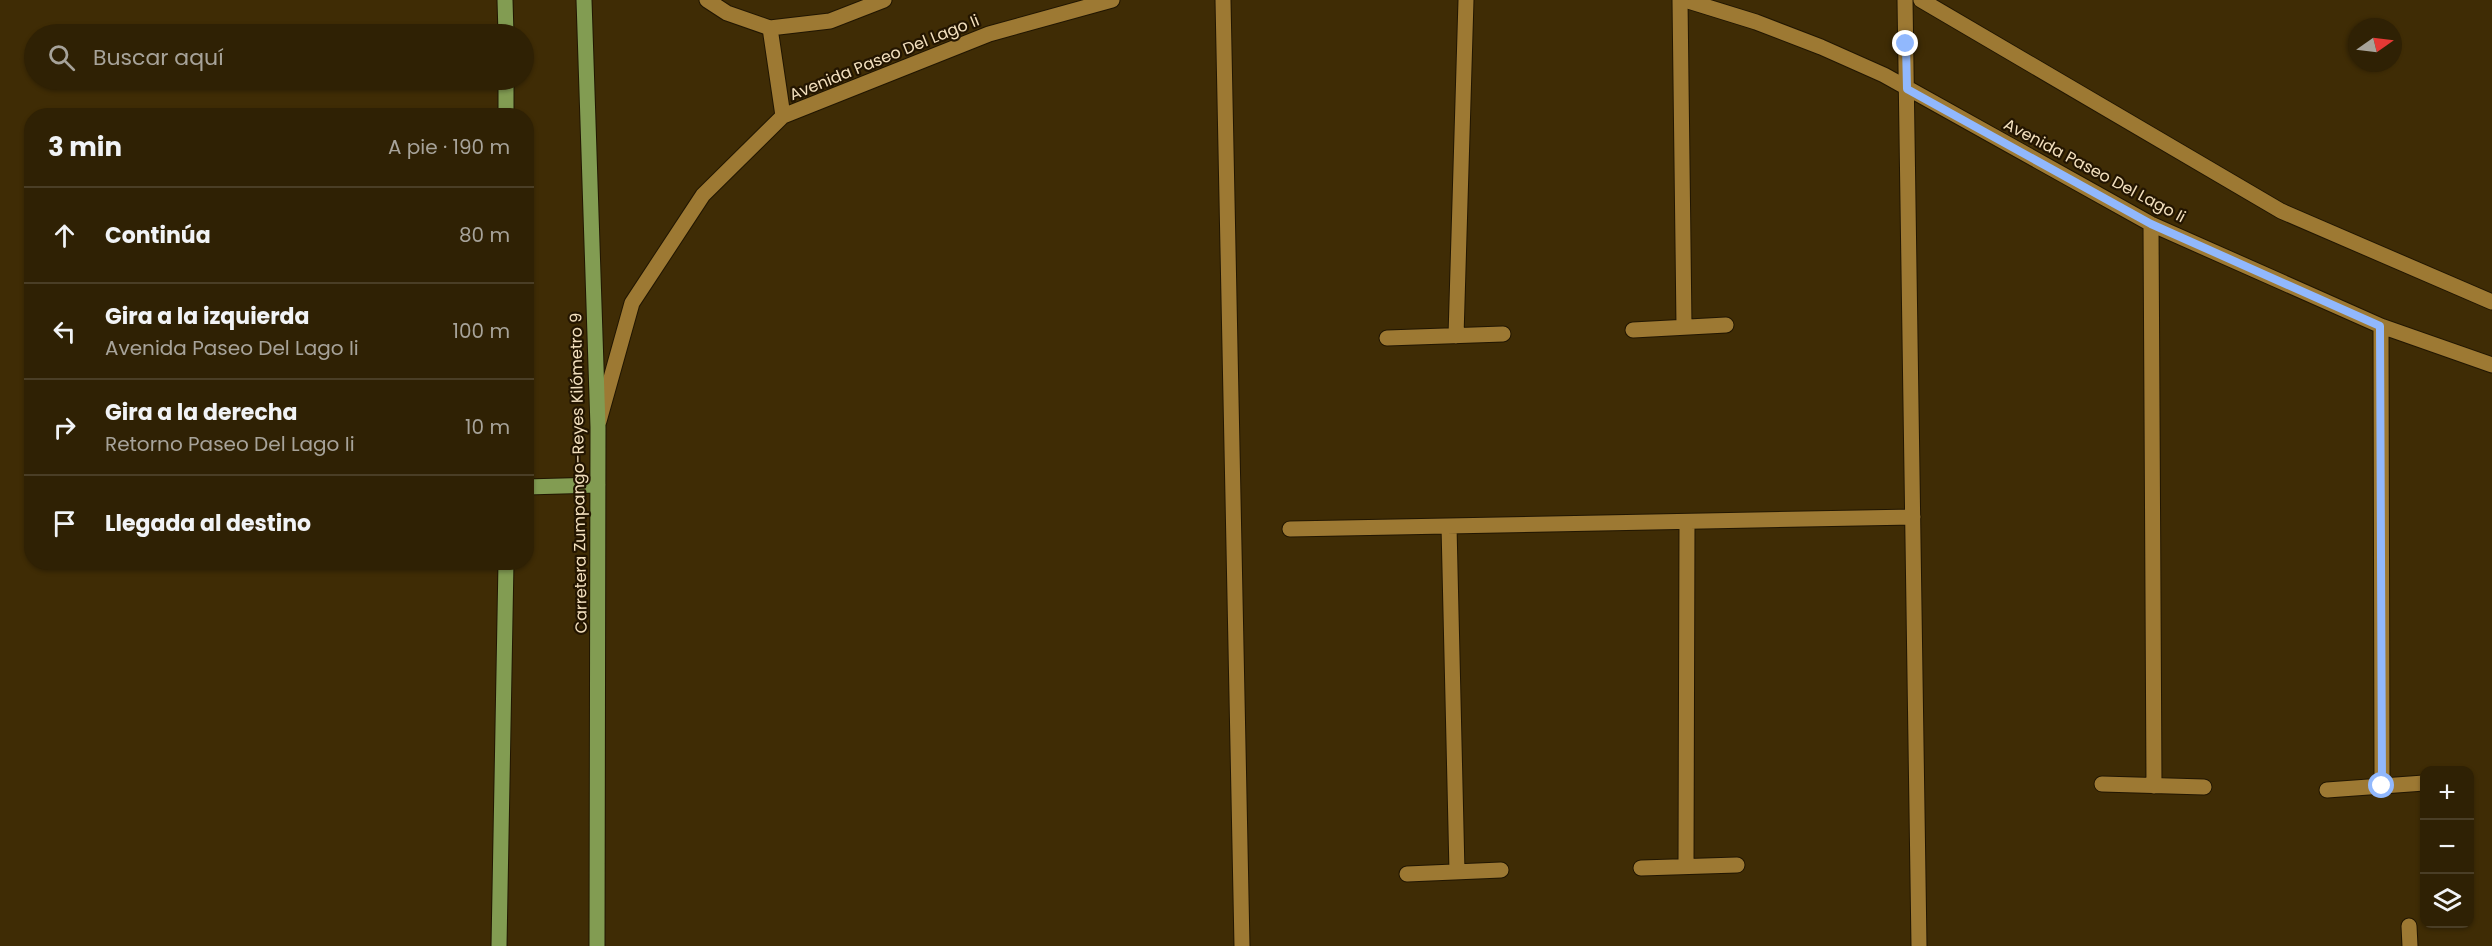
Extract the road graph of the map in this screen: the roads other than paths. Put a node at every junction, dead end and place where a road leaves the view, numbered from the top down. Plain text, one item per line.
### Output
1 (506, 0) edge
2 (584, 0) edge
3 (707, 0) edge
4 (884, 0) edge
5 (1112, 0) edge
6 (1223, 0) edge
7 (1466, 0) edge
8 (1680, 0) edge
9 (1685, 0) edge
10 (1905, 0) edge
11 (1921, 0) edge
12 (506, 24) edge
13 (770, 28) junction
14 (1907, 89) junction
15 (506, 90) edge
16 (506, 108) edge
17 (783, 116) junction
18 (2151, 224) junction
19 (2492, 302) edge
20 (1726, 325) dead end
21 (1684, 326) junction
22 (2380, 326) junction
23 (1633, 330) dead end
24 (1503, 334) dead end
25 (1456, 336) junction
26 (1387, 338) dead end
27 (2492, 365) edge
28 (598, 427) junction
29 (598, 484) junction
30 (534, 486) edge
31 (1913, 517) junction
32 (1687, 522) junction
33 (1449, 526) junction
34 (1290, 529) dead end
35 (506, 570) edge
36 (2420, 783) edge
37 (2102, 784) dead end
38 (2154, 786) junction
39 (2382, 786) junction
40 (2204, 787) dead end
41 (2327, 790) dead end
42 (1737, 865) dead end
43 (1686, 866) junction
44 (1641, 868) dead end
45 (1502, 870) dead end
46 (1457, 872) junction
47 (1407, 874) dead end
48 (2409, 926) dead end
49 (498, 946) edge
50 (597, 946) edge
51 (1242, 946) edge
52 (1919, 946) edge
53 (2410, 946) edge

1 - 12 main road
2 - 28 main road, Carretera Zumpango-Reyes Kilómetro 9
3 - 13 street
4 - 13 street
5 - 17 street, Avenida Paseo Del Lago Ii
6 - 51 street
7 - 25 street
8 - 21 street
9 - 14 street, Avenida Paseo Del Lago Ii
10 - 14 street
11 - 19 street
13 - 17 street
14 - 18 street, Avenida Paseo Del Lago Ii
14 - 31 street
15 - 16 main road
17 - 28 street, Avenida Paseo Del Lago Ii
18 - 22 street, Avenida Paseo Del Lago Ii
18 - 38 street
20 - 21 street
21 - 23 street
22 - 27 street, Avenida Paseo Del Lago Ii
22 - 39 street
24 - 25 street
25 - 26 street
28 - 29 main road, Carretera Zumpango-Reyes Kilómetro 9
29 - 30 main road
29 - 50 main road, Carretera Zumpango-Reyes Kilómetro 9
31 - 32 street
31 - 52 street
32 - 33 street
32 - 43 street
33 - 34 street
33 - 46 street
35 - 49 main road
36 - 39 street
37 - 38 street
38 - 40 street
39 - 41 street
42 - 43 street
43 - 44 street
45 - 46 street
46 - 47 street
48 - 53 street

